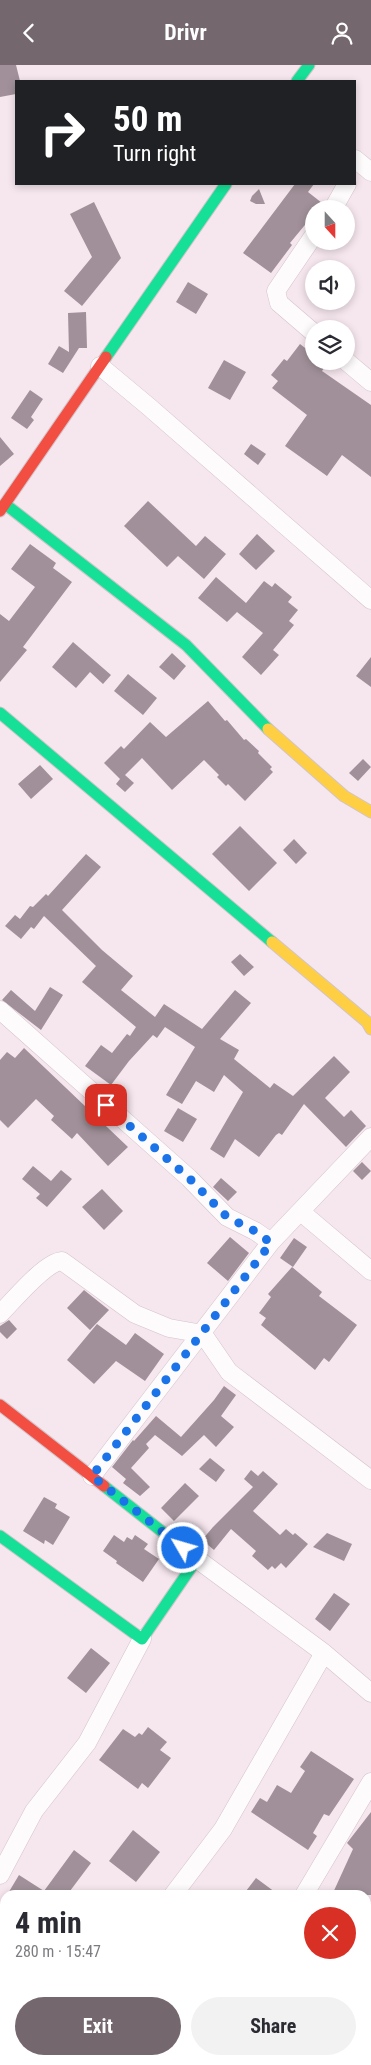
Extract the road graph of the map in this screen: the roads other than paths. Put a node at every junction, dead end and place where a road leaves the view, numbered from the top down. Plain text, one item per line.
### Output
1 (309, 65) edge
2 (298, 80) edge
3 (225, 185) edge
4 (346, 185) edge
5 (338, 200) edge
6 (305, 248) edge
7 (305, 325) edge
8 (100, 366) junction
9 (355, 369) edge
10 (371, 382) edge
11 (3, 508) edge
12 (371, 600) edge
13 (0, 713) edge
14 (371, 812) edge
15 (0, 1010) edge
16 (371, 1029) edge
17 (371, 1137) edge
18 (301, 1212) junction
19 (271, 1243) junction
20 (371, 1271) edge
21 (0, 1314) edge
22 (202, 1334) junction
23 (0, 1405) edge
24 (92, 1476) junction
25 (371, 1480) edge
26 (0, 1536) edge
27 (197, 1559) junction
28 (142, 1639) junction
29 (324, 1653) junction
30 (371, 1693) edge
31 (371, 1782) edge
32 (0, 1875) edge
33 (177, 1890) edge
34 (307, 1890) edge

1 - 2 street
3 - 8 street
4 - 5 street
6 - 7 street
8 - 11 street
8 - 12 street
9 - 10 street
11 - 14 street
13 - 16 street
15 - 19 street
17 - 18 street
18 - 19 street
18 - 20 street
19 - 22 street
21 - 22 street
22 - 24 street
22 - 25 street
23 - 24 street
24 - 27 street
26 - 28 street
27 - 28 street
27 - 29 street
28 - 32 street
29 - 30 street
29 - 33 street
31 - 34 street

